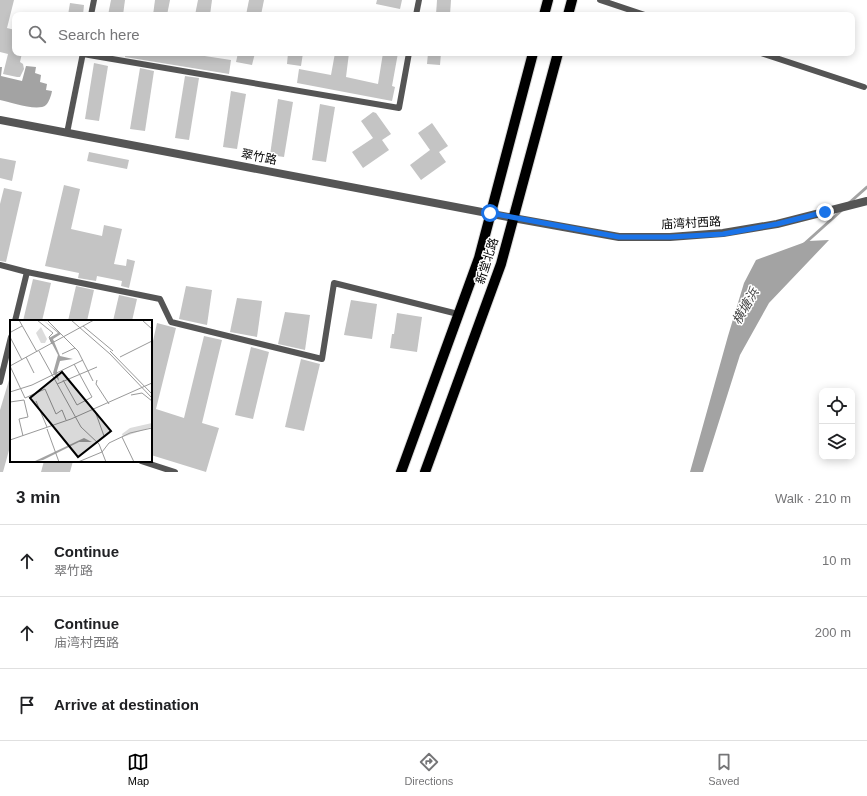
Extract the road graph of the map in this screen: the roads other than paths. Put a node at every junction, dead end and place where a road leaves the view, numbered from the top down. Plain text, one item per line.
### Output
1 (94, 0) edge
2 (419, 0) edge
3 (548, 0) edge
4 (572, 0) edge
5 (600, 0) edge
6 (92, 12) edge
7 (417, 12) edge
8 (545, 12) edge
9 (569, 12) edge
10 (637, 12) edge
11 (82, 56) edge
12 (100, 56) edge
13 (408, 56) edge
14 (532, 56) edge
15 (557, 56) edge
16 (770, 56) edge
17 (864, 87) dead end
18 (0, 120) edge
19 (67, 133) junction
20 (867, 201) edge
21 (490, 213) junction
22 (513, 218) junction
23 (0, 265) edge
24 (27, 272) junction
25 (458, 314) junction
26 (15, 320) edge
27 (10, 341) edge
28 (0, 382) edge
29 (144, 462) edge
30 (175, 472) edge
31 (401, 472) edge
32 (425, 472) edge

1 - 6 lane
2 - 7 lane
3 - 8 main road
4 - 9 main road
5 - 10 lane
11 - 19 lane
12 - 13 lane
14 - 21 main road, 新堂北路
15 - 22 main road, 新堂北路
16 - 17 lane
18 - 19 street, 翠竹路
19 - 21 street, 翠竹路
20 - 22 street, 庙湾村西路
21 - 22 street, 翠竹路
21 - 25 main road, 新堂北路
22 - 32 main road, 新堂北路
23 - 24 lane
24 - 25 lane
24 - 26 lane
25 - 31 main road, 新堂北路
27 - 28 lane
29 - 30 lane

